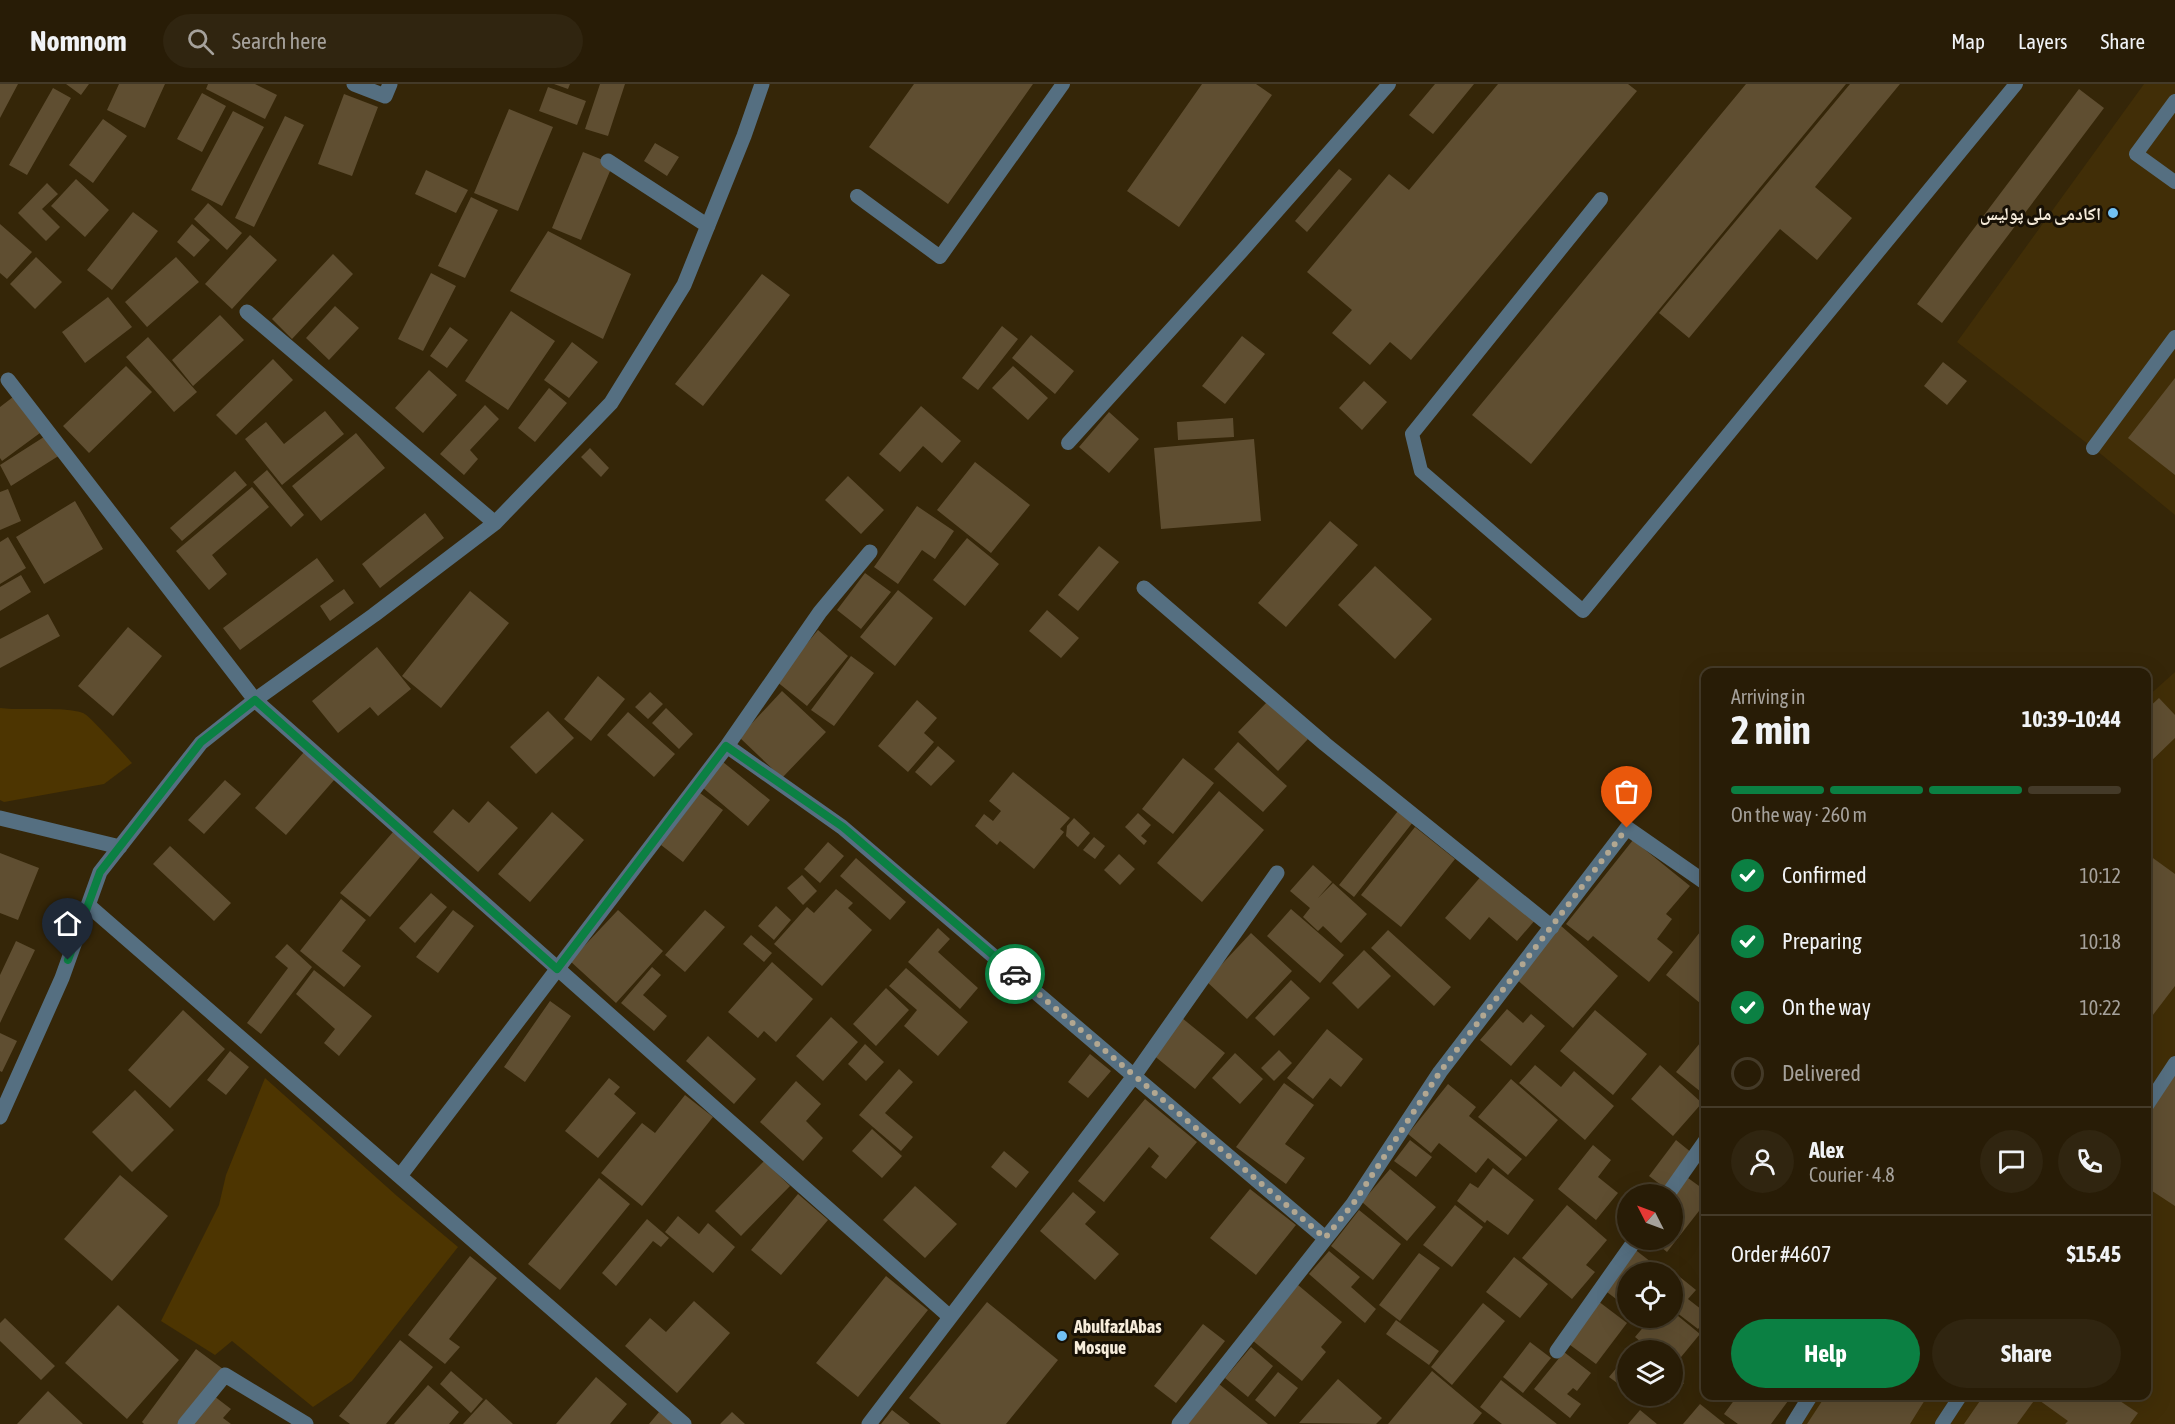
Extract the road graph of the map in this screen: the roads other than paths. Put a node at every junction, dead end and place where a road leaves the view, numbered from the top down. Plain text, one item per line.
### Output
1 (354, 84) edge
2 (390, 84) edge
3 (762, 84) edge
4 (1063, 84) edge
5 (1389, 84) edge
6 (2016, 84) edge
7 (2175, 101) edge
8 (608, 161) dead end
9 (2175, 182) edge
10 (857, 196) dead end
11 (1601, 199) dead end
12 (708, 226) junction
13 (246, 312) dead end
14 (2175, 337) edge
15 (8, 380) dead end
16 (1068, 443) dead end
17 (2093, 448) dead end
18 (495, 523) junction
19 (870, 552) dead end
20 (1144, 588) dead end
21 (255, 700) junction
22 (726, 746) junction
23 (0, 818) edge
24 (120, 847) junction
25 (1277, 873) dead end
26 (1701, 880) edge
27 (88, 905) junction
28 (1552, 927) junction
29 (557, 969) junction
30 (2175, 1063) edge
31 (1134, 1076) junction
32 (2151, 1099) edge
33 (0, 1117) edge
34 (1701, 1147) edge
35 (400, 1176) junction
36 (1675, 1184) edge
37 (1325, 1238) junction
38 (1628, 1250) edge
39 (950, 1317) junction
40 (1557, 1351) dead end
41 (1808, 1400) edge
42 (1958, 1400) edge
43 (185, 1424) edge
44 (306, 1424) edge
45 (684, 1424) edge
46 (869, 1424) edge
47 (1179, 1424) edge
48 (1793, 1424) edge
49 (1942, 1424) edge

1 - 2 street
3 - 12 street
4 - 10 lane
5 - 16 lane
6 - 11 lane
7 - 9 lane
8 - 12 street
12 - 18 street
13 - 18 street
14 - 17 lane
15 - 21 street
18 - 21 street
19 - 22 street
20 - 28 street
21 - 24 street
21 - 29 street
22 - 29 street
22 - 31 street
23 - 24 street
24 - 27 street
25 - 31 street
26 - 28 street
27 - 33 street
27 - 35 street
28 - 37 street
29 - 35 street
29 - 39 street
30 - 32 lane
31 - 37 street
31 - 39 street
34 - 36 street
35 - 45 street
37 - 47 street
38 - 40 street
39 - 46 street
41 - 48 street
42 - 49 lane
43 - 44 street

